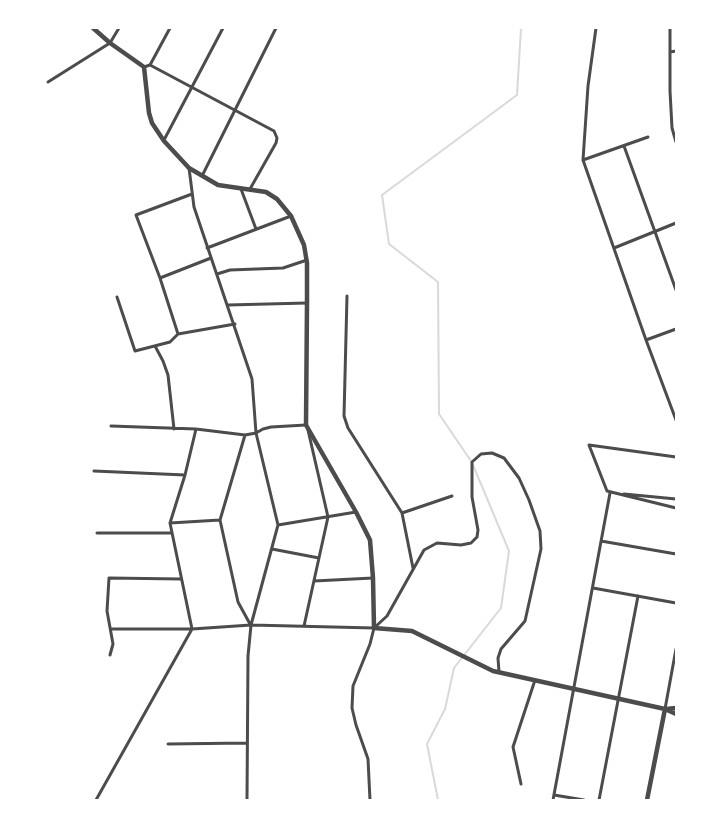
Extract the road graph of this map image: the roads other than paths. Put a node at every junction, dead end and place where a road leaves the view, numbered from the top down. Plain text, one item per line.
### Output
1 (93, 28) edge
2 (119, 28) edge
3 (170, 28) edge
4 (223, 28) edge
5 (276, 28) edge
6 (596, 28) edge
7 (670, 28) edge
8 (110, 43) junction
9 (676, 51) edge
10 (670, 52) junction
11 (150, 65) junction
12 (144, 67) junction
13 (48, 82) dead end
14 (192, 87) junction
15 (235, 110) junction
16 (648, 137) dead end
17 (164, 141) junction
18 (676, 142) edge
19 (624, 146) junction
20 (583, 160) junction
21 (189, 168) junction
22 (201, 177) junction
23 (241, 188) junction
24 (249, 190) junction
25 (192, 194) junction
26 (291, 216) junction
27 (676, 223) edge
28 (256, 230) junction
29 (656, 231) junction
30 (207, 248) junction
31 (614, 248) junction
32 (211, 258) junction
33 (306, 260) junction
34 (217, 274) junction
35 (160, 278) junction
36 (676, 290) edge
37 (347, 296) dead end
38 (117, 297) dead end
39 (307, 303) junction
40 (228, 305) junction
41 (235, 324) junction
42 (676, 329) edge
43 (178, 334) junction
44 (646, 340) junction
45 (155, 346) junction
46 (676, 420) edge
47 (306, 425) junction
48 (111, 426) dead end
49 (174, 429) junction
50 (196, 429) junction
51 (256, 433) junction
52 (245, 435) junction
53 (676, 456) edge
54 (94, 471) dead end
55 (185, 475) junction
56 (610, 493) junction
57 (452, 496) dead end
58 (676, 499) edge
59 (676, 508) edge
60 (356, 512) junction
61 (402, 513) junction
62 (328, 517) junction
63 (220, 520) junction
64 (170, 523) junction
65 (278, 525) junction
66 (97, 533) dead end
67 (172, 533) junction
68 (601, 541) junction
69 (272, 549) junction
70 (676, 554) edge
71 (319, 558) junction
72 (413, 569) junction
73 (373, 578) junction
74 (182, 579) junction
75 (314, 581) junction
76 (593, 588) junction
77 (638, 596) junction
78 (676, 603) edge
79 (251, 625) junction
80 (304, 626) junction
81 (374, 628) junction
82 (111, 629) junction
83 (192, 629) junction
84 (676, 649) edge
85 (110, 655) dead end
86 (499, 672) junction
87 (535, 680) junction
88 (574, 689) junction
89 (618, 698) junction
90 (676, 708) edge
91 (665, 709) junction
92 (676, 714) edge
93 (247, 743) junction
94 (168, 744) dead end
95 (521, 784) dead end
96 (554, 794) junction
97 (96, 800) edge
98 (247, 800) edge
99 (370, 800) edge
100 (553, 800) edge
101 (584, 800) edge
102 (599, 800) edge
103 (647, 800) edge

1 - 8 street
2 - 8 street
3 - 11 street
4 - 14 street
5 - 15 street
6 - 20 street
7 - 10 street
8 - 12 street
8 - 13 street
9 - 10 street
10 - 18 street
11 - 12 street
11 - 14 street
12 - 17 street
14 - 15 street
14 - 17 street
15 - 22 street
15 - 24 street
16 - 19 street
17 - 21 street
19 - 20 street
19 - 29 street
20 - 31 street
21 - 22 street
21 - 25 street
22 - 23 street
23 - 24 street
23 - 28 street
24 - 26 street
25 - 30 street
25 - 35 street
26 - 28 street
26 - 33 street
27 - 29 street
28 - 30 street
29 - 31 street
29 - 36 street
30 - 32 street
31 - 44 street
32 - 34 street
32 - 35 street
33 - 34 street
33 - 39 street
34 - 40 street
35 - 43 street
37 - 61 street
38 - 45 street
39 - 40 street
39 - 47 street
40 - 41 street
41 - 43 street
41 - 51 street
42 - 44 street
43 - 45 street
44 - 46 street
45 - 49 street
47 - 51 street
47 - 60 street
47 - 62 street
48 - 49 street
49 - 50 street
50 - 52 street
50 - 55 street
51 - 52 street
51 - 65 street
52 - 63 street
53 - 56 street
54 - 55 street
55 - 64 street
56 - 58 street
56 - 59 street
56 - 68 street
57 - 61 street
60 - 62 street
60 - 73 street
61 - 72 street
62 - 65 street
62 - 71 street
63 - 64 street
63 - 79 street
64 - 67 street
65 - 69 street
66 - 67 street
67 - 74 street
68 - 70 street
68 - 76 street
69 - 71 street
69 - 79 street
71 - 75 street
72 - 81 street
72 - 86 street
73 - 75 street
73 - 81 street
74 - 82 street
74 - 83 street
75 - 80 street
76 - 77 street
76 - 88 street
77 - 78 street
77 - 89 street
79 - 80 street
79 - 83 street
79 - 93 street
80 - 81 street
81 - 86 street
81 - 99 street
82 - 83 street
82 - 85 street
83 - 97 street
84 - 91 street
86 - 87 street
87 - 88 street
87 - 95 street
88 - 89 street
88 - 96 street
89 - 91 street
89 - 102 street
90 - 91 street
91 - 92 street
91 - 103 street
93 - 94 street
93 - 98 street
96 - 100 street
96 - 101 street

